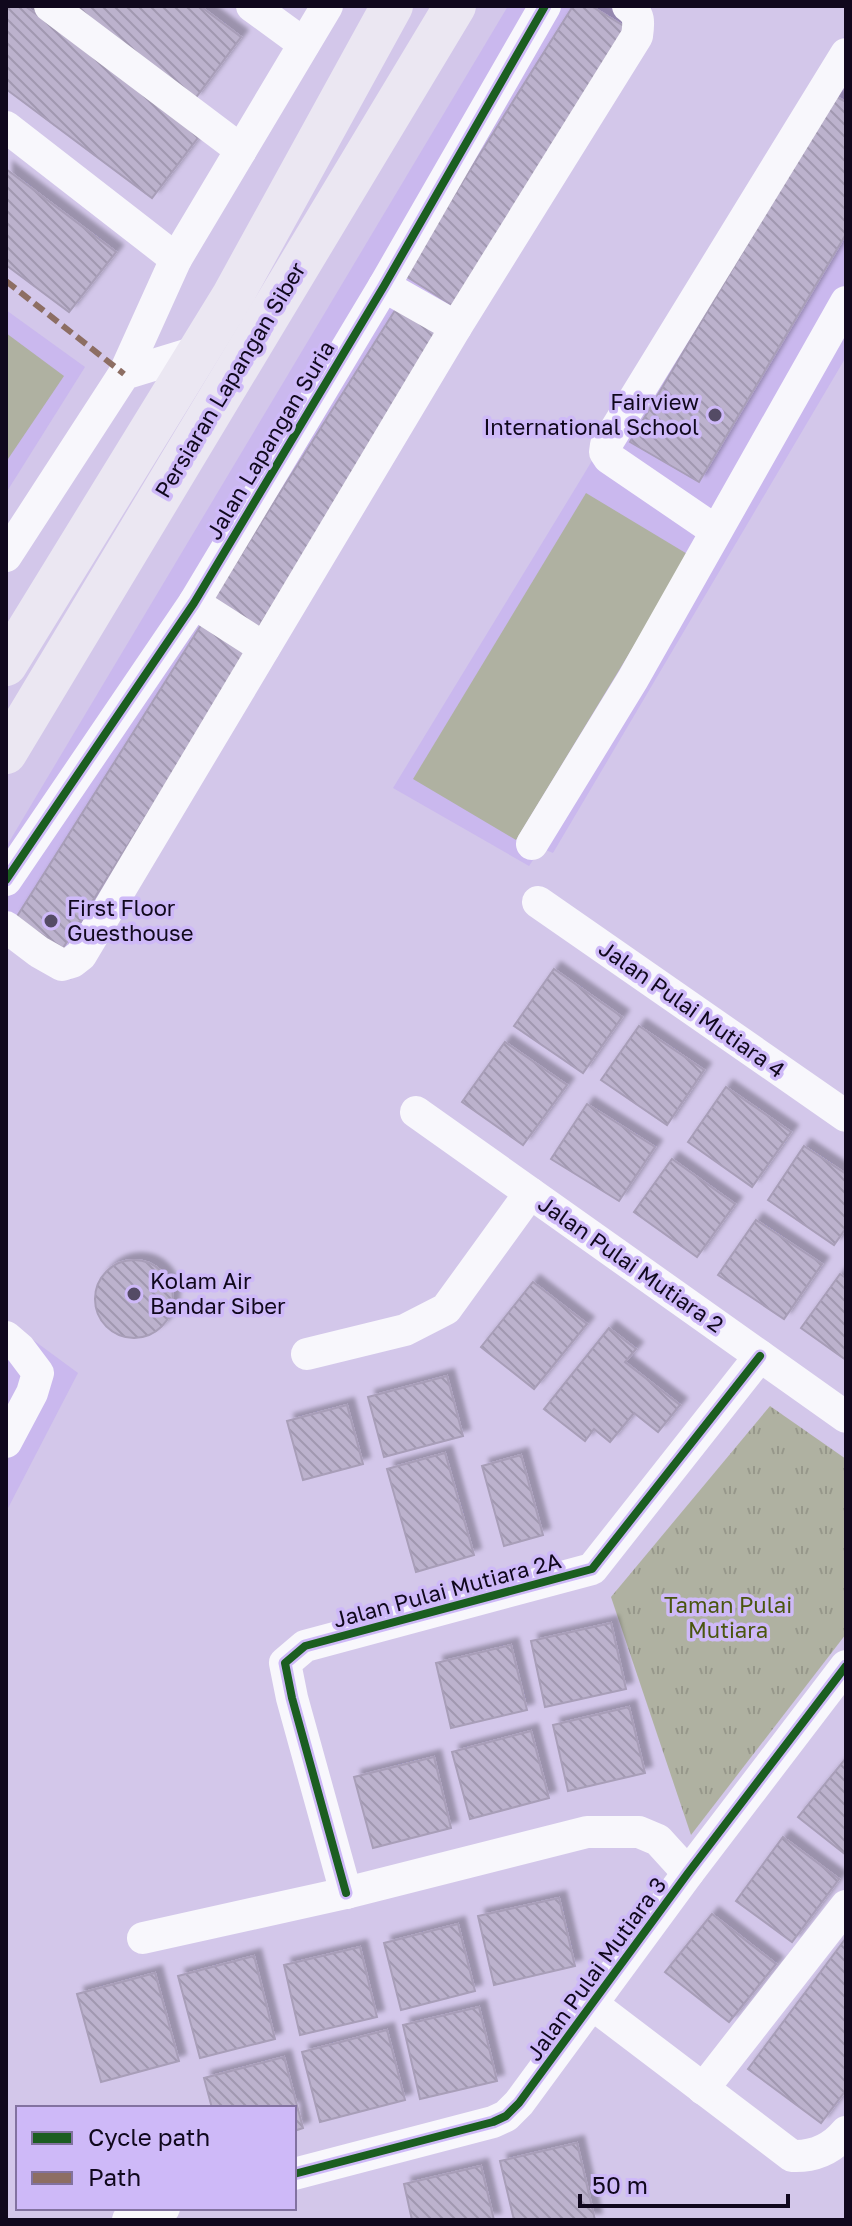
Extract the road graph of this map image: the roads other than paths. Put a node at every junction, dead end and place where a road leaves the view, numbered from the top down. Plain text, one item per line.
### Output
1 (50, 6) edge
2 (252, 6) edge
3 (327, 6) edge
4 (392, 6) edge
5 (455, 6) edge
6 (545, 6) edge
7 (628, 6) edge
8 (304, 44) junction
9 (843, 65) edge
10 (6, 127) edge
11 (241, 150) junction
12 (176, 259) junction
13 (384, 286) junction
14 (232, 297) junction
15 (846, 302) edge
16 (270, 314) junction
17 (456, 327) junction
18 (199, 351) junction
19 (124, 374) junction
20 (716, 531) junction
21 (6, 556) edge
22 (194, 603) junction
23 (264, 648) junction
24 (6, 665) edge
25 (6, 753) edge
26 (532, 844) dead end
27 (6, 880) edge
28 (538, 902) dead end
29 (6, 927) edge
30 (416, 1112) dead end
31 (846, 1116) edge
32 (530, 1193) junction
33 (6, 1337) edge
34 (307, 1354) dead end
35 (760, 1356) junction
36 (846, 1417) edge
37 (6, 1442) edge
38 (846, 1666) edge
39 (688, 1873) junction
40 (346, 1893) junction
41 (846, 1906) edge
42 (143, 1938) dead end
43 (592, 2004) junction
44 (703, 2089) junction
45 (846, 2132) edge
46 (296, 2173) edge
47 (156, 2210) edge
48 (128, 2220) edge

1 - 11 street
2 - 8 street
3 - 8 street
4 - 14 main road, Persiaran Lapangan Siber
5 - 16 main road, Persiaran Lapangan Siber
6 - 13 street, Jalan Lapangan Suria
7 - 17 street
8 - 11 street
9 - 20 street
10 - 12 street
11 - 12 street
12 - 19 street
13 - 17 street
13 - 22 street, Jalan Lapangan Suria
14 - 16 main road
14 - 18 main road, Persiaran Lapangan Siber
15 - 20 street
16 - 25 main road, Persiaran Lapangan Siber
17 - 23 street
18 - 19 street
18 - 24 main road, Persiaran Lapangan Siber
19 - 21 street
20 - 26 street
22 - 23 street
22 - 27 street, Jalan Lapangan Suria
23 - 29 street
28 - 31 street, Jalan Pulai Mutiara 4
30 - 32 street, Jalan Pulai Mutiara 2
32 - 34 street
32 - 35 street, Jalan Pulai Mutiara 2
33 - 37 street
35 - 36 street, Jalan Pulai Mutiara 2
35 - 40 street, Jalan Pulai Mutiara 2A
38 - 39 street, Jalan Pulai Mutiara 3
39 - 40 street
39 - 43 street, Jalan Pulai Mutiara 3
40 - 42 street
41 - 44 street
43 - 44 street
43 - 46 street, Jalan Pulai Mutiara 3
44 - 45 street
47 - 48 street

